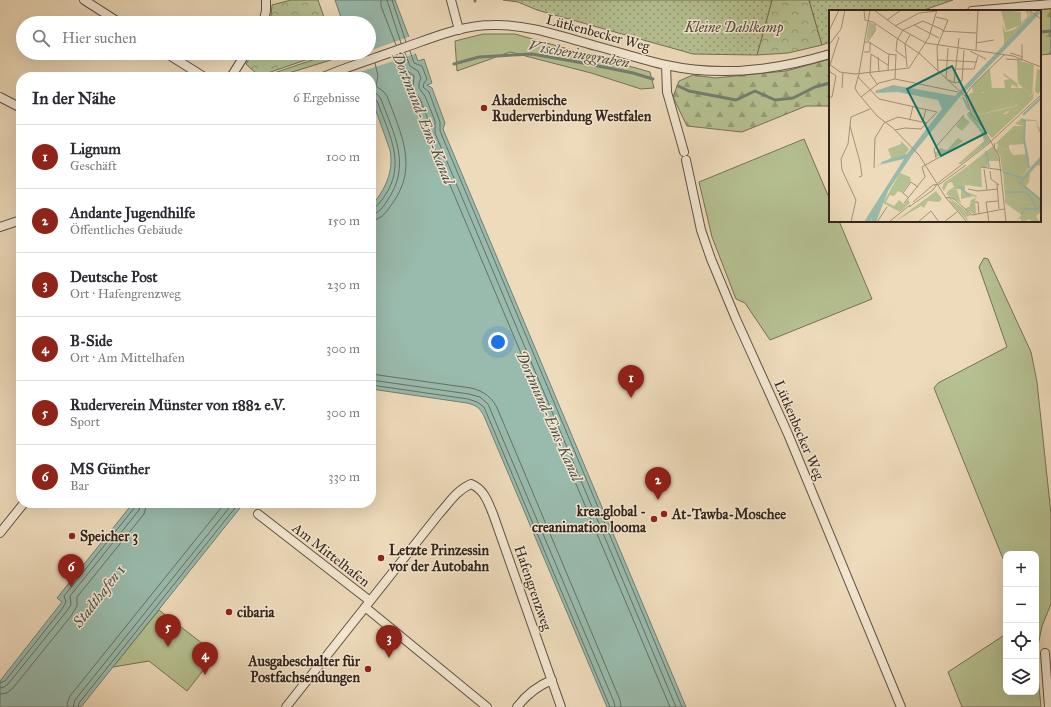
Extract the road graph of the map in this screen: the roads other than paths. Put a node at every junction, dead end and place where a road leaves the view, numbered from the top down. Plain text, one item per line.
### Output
1 (84, 0) edge
2 (266, 0) edge
3 (451, 0) edge
4 (1051, 4) edge
5 (983, 10) edge
6 (109, 16) edge
7 (265, 16) edge
8 (459, 30) junction
9 (829, 54) edge
10 (376, 57) edge
11 (177, 60) edge
12 (242, 60) edge
13 (368, 60) edge
14 (666, 65) junction
15 (196, 72) edge
16 (234, 72) edge
17 (335, 72) edge
18 (0, 97) edge
19 (16, 105) edge
20 (16, 222) edge
21 (0, 227) edge
22 (471, 484) joint
23 (20, 508) edge
24 (258, 514) dead end
25 (0, 533) edge
26 (368, 604) junction
27 (1045, 653) dead end
28 (552, 680) junction
29 (286, 707) edge
30 (487, 707) edge
31 (517, 707) edge
32 (561, 707) edge
33 (901, 707) edge
34 (1049, 707) edge

1 - 6 street
2 - 7 street
3 - 8 street
4 - 5 street
8 - 10 street, Lütkenbecker Weg
8 - 14 street, Lütkenbecker Weg
9 - 14 street, Lütkenbecker Weg
11 - 15 street
12 - 16 street
13 - 17 street, Lütkenbecker Weg
14 - 33 street, Lütkenbecker Weg
18 - 19 street
20 - 21 street
22 - 26 street, Am Mittelhafen
22 - 28 street, Hafengrenzweg
23 - 25 street
24 - 26 street, Am Mittelhafen
26 - 29 street, Am Mittelhafen
26 - 30 street
27 - 34 street
28 - 31 street
28 - 32 street, Hafengrenzweg

